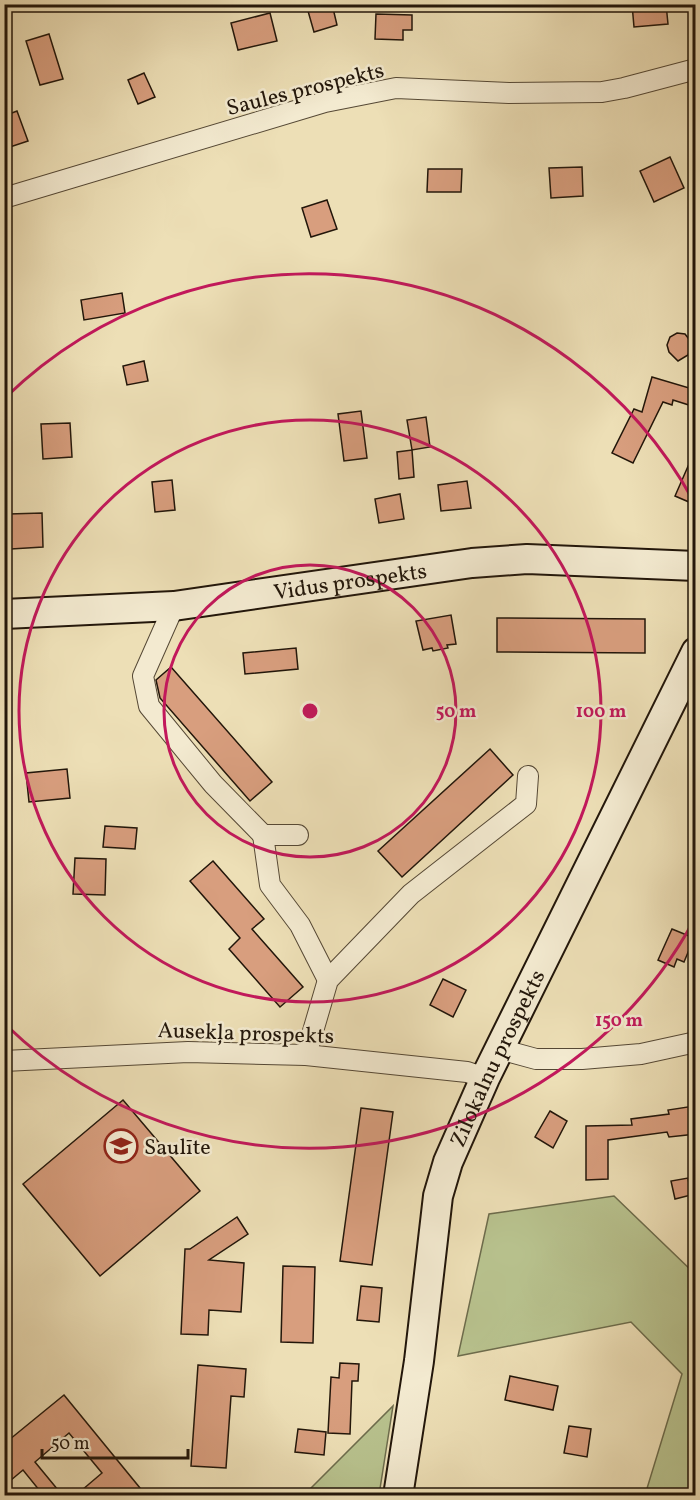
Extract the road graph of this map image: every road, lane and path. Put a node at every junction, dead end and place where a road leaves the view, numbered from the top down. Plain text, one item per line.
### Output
1 (696, 69) edge
2 (4, 198) edge
3 (696, 567) edge
4 (174, 606) junction
5 (4, 614) edge
6 (696, 652) edge
7 (528, 776) dead end
8 (263, 835) junction
9 (298, 835) dead end
10 (328, 980) junction
11 (696, 1042) edge
12 (499, 1050) junction
13 (306, 1055) junction
14 (4, 1061) edge
15 (485, 1078) junction
16 (398, 1496) edge

1 - 2 street, Saules prospekts
3 - 4 main road, Vidus prospekts
4 - 5 main road, Vidus prospekts
4 - 8 street
6 - 12 main road, Zilokalnu prospekts
7 - 10 street
8 - 9 street
8 - 10 street
10 - 13 street
11 - 12 street
12 - 15 main road, Zilokalnu prospekts
13 - 14 street, Ausekļa prospekts
13 - 15 street, Ausekļa prospekts
15 - 16 main road, Zilokalnu prospekts

